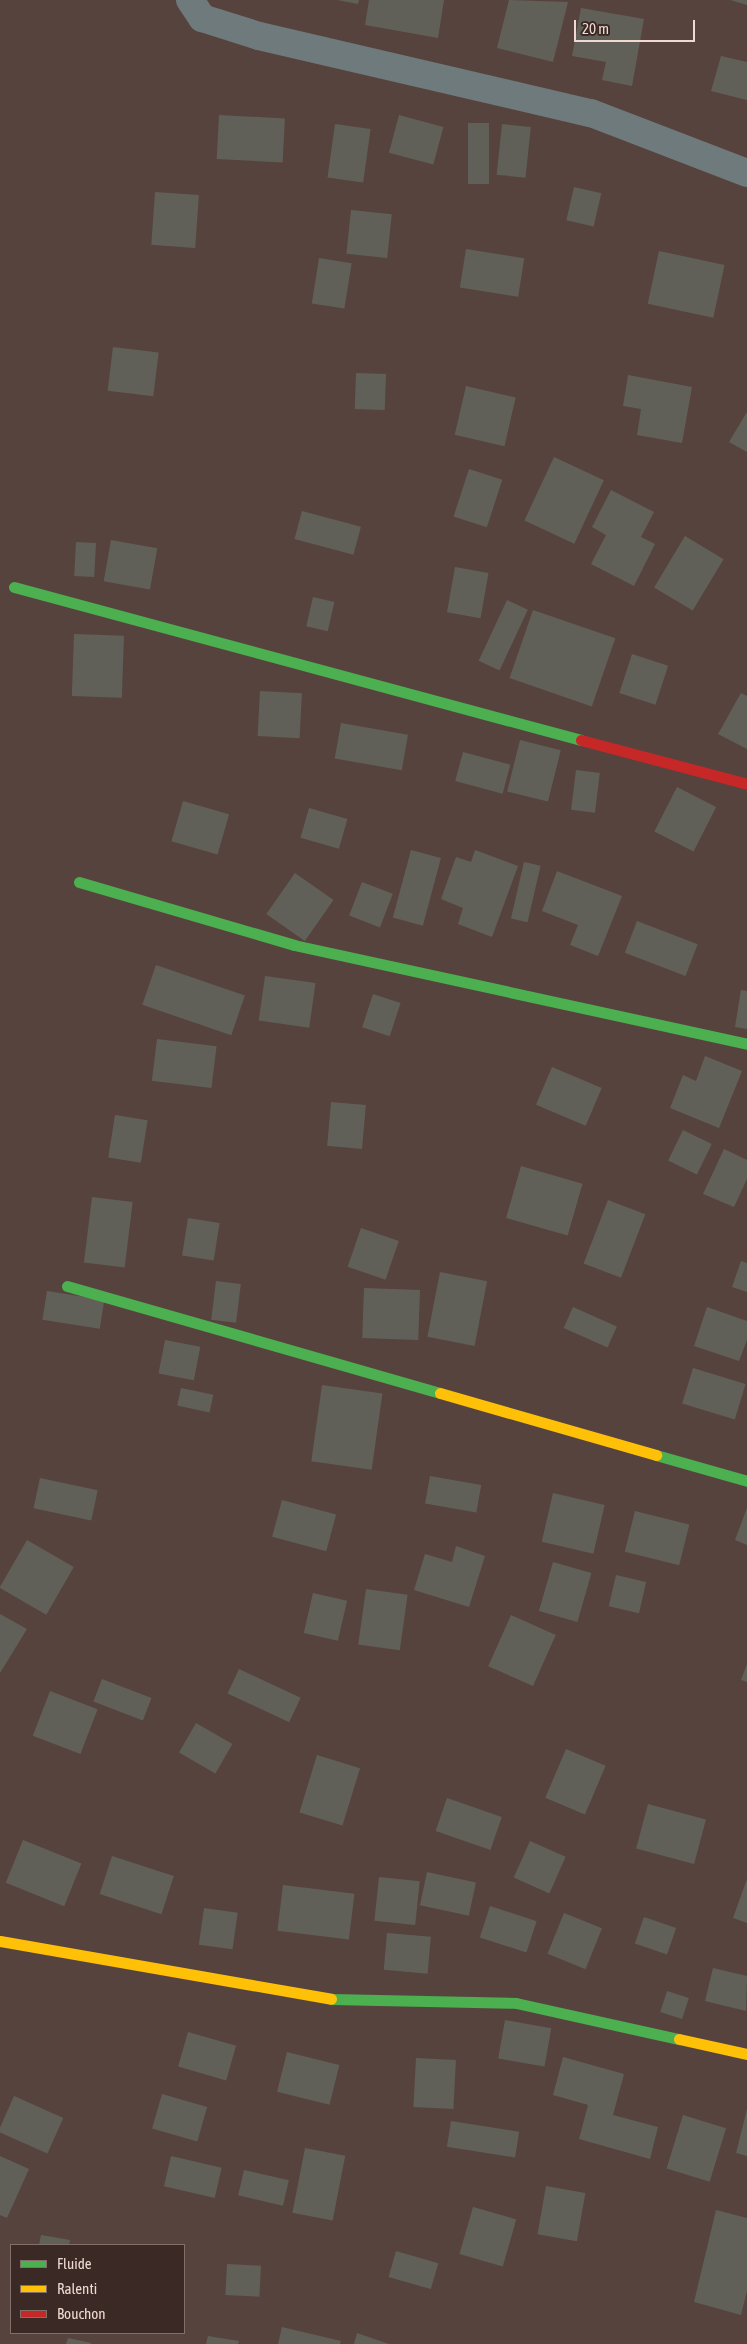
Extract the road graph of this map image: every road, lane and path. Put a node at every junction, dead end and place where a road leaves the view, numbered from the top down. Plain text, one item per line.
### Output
1 (190, 0) edge
2 (747, 173) edge
3 (14, 587) dead end
4 (747, 784) edge
5 (80, 882) dead end
6 (747, 1044) edge
7 (67, 1286) dead end
8 (747, 1481) edge
9 (0, 1941) edge
10 (747, 2054) edge

1 - 2 street
3 - 4 street
5 - 6 street
7 - 8 street
9 - 10 street

